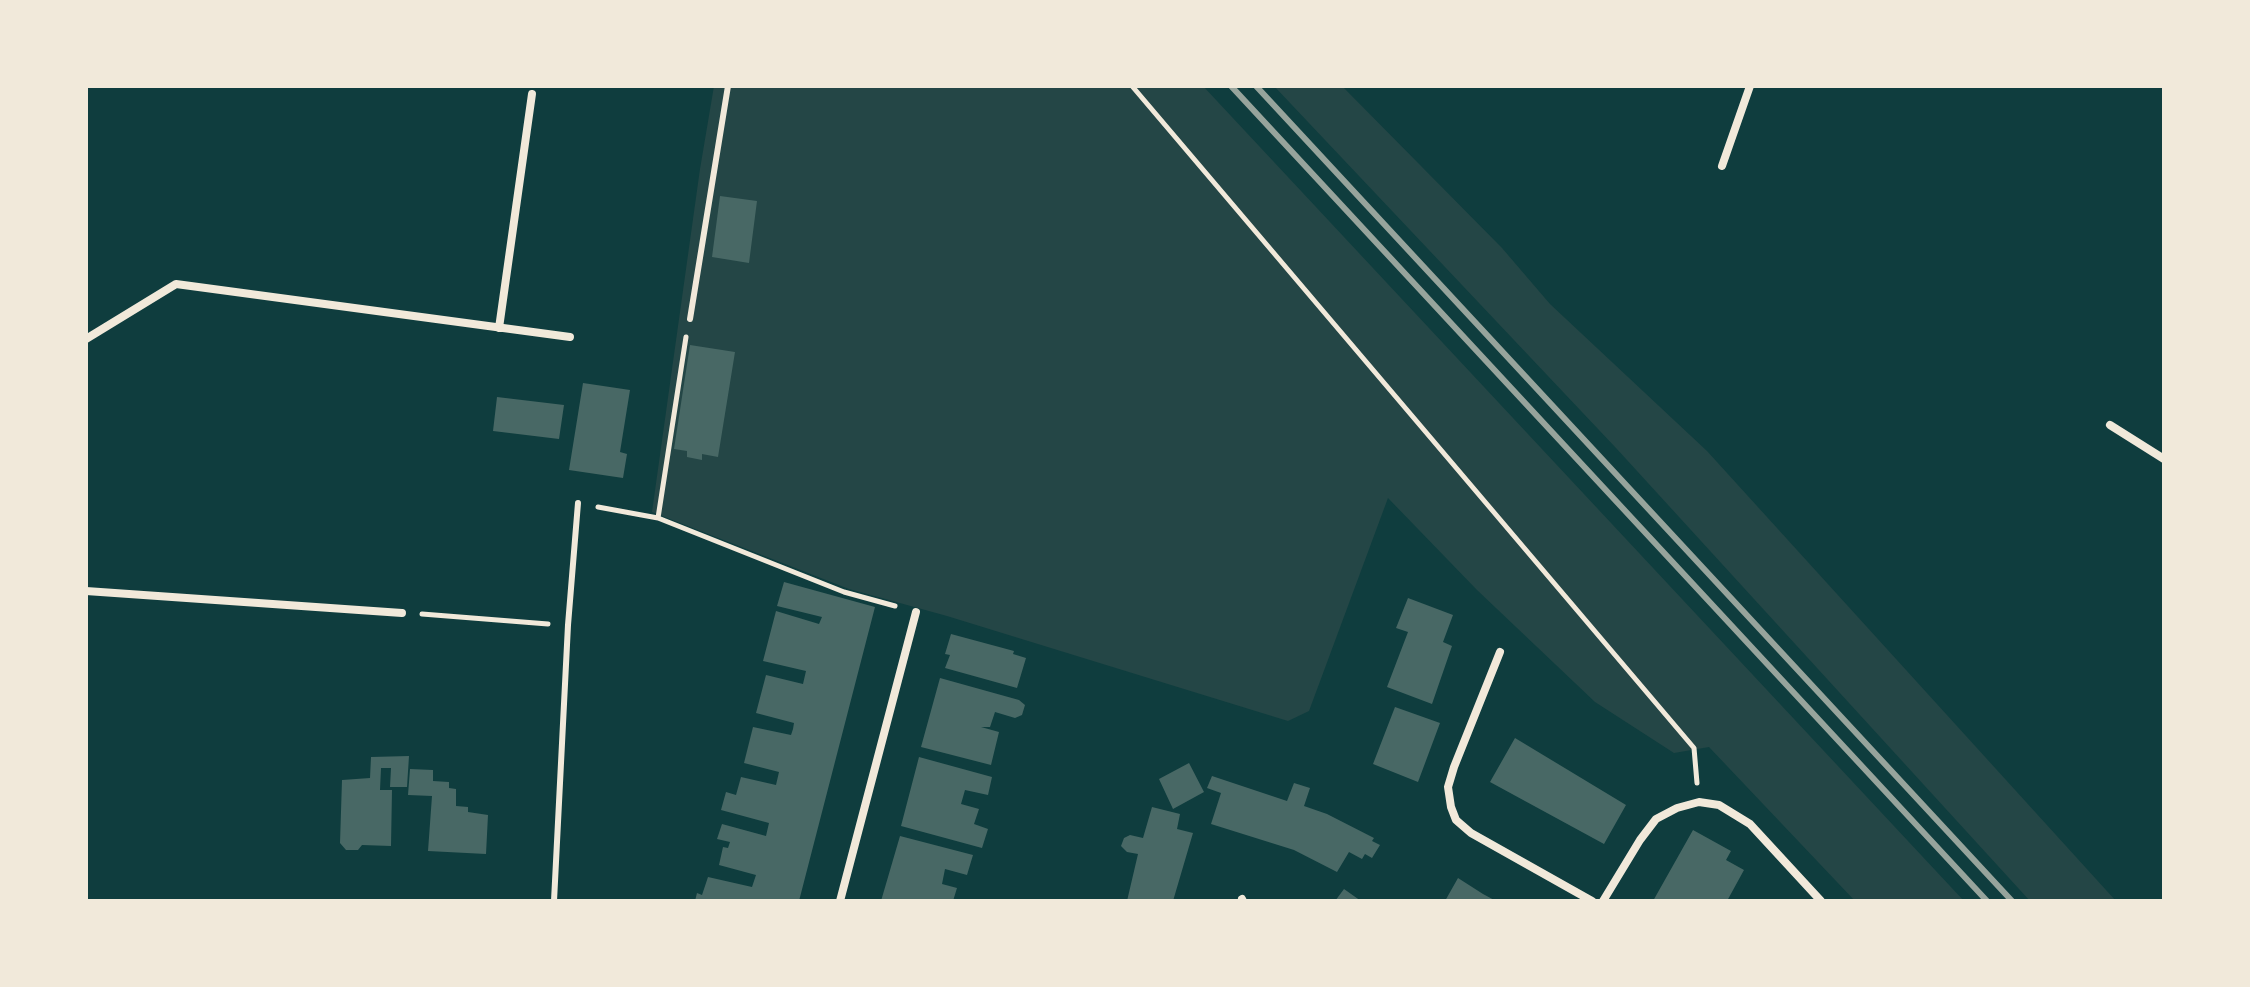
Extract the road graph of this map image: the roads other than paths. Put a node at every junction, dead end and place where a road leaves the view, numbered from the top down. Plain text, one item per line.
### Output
1 (728, 86) edge
2 (1750, 86) edge
3 (532, 94) dead end
4 (1722, 166) dead end
5 (690, 319) road end
6 (499, 328) junction
7 (570, 337) dead end
8 (86, 339) edge
9 (2110, 425) dead end
10 (2164, 459) edge
11 (578, 503) road end
12 (86, 591) edge
13 (916, 612) road end
14 (402, 613) road end
15 (1500, 652) dead end
16 (554, 901) edge
17 (840, 901) edge
18 (1592, 901) edge
19 (1603, 901) edge
20 (1821, 901) edge

1 - 5 lane
2 - 4 street
3 - 6 street
6 - 7 street
6 - 8 street
9 - 10 street
11 - 16 lane
12 - 14 street
13 - 17 street
15 - 18 street
19 - 20 street

